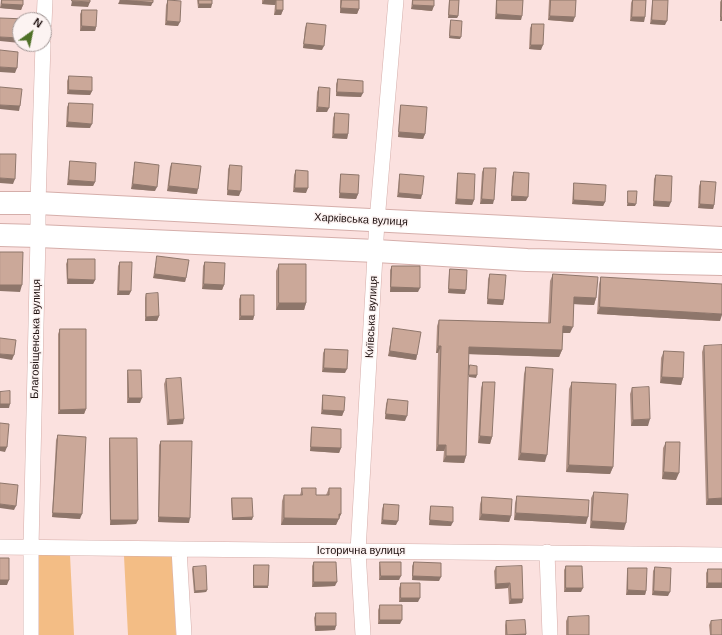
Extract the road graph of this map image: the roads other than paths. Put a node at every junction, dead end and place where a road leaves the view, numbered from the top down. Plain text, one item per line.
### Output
1 (45, 0) edge
2 (396, 0) edge
3 (44, 12) edge
4 (43, 52) edge
5 (0, 202) edge
6 (38, 203) junction
7 (377, 221) junction
8 (0, 235) edge
9 (38, 236) junction
10 (722, 238) edge
11 (376, 251) junction
12 (722, 264) edge
13 (0, 546) edge
14 (31, 547) junction
15 (179, 549) junction
16 (358, 551) junction
17 (547, 552) junction
18 (722, 555) edge
19 (31, 635) edge
20 (184, 635) edge
21 (363, 635) edge
22 (550, 635) edge

1 - 3 street
2 - 7 street, Київська вулиця
4 - 6 street, Благовіщенська вулиця
5 - 6 street, Харківська вулиця
6 - 7 street, Харківська вулиця
6 - 9 street, Благовіщенська вулиця
7 - 10 street, Харківська вулиця
7 - 11 street, Київська вулиця
8 - 9 street
9 - 11 street
9 - 14 street, Благовіщенська вулиця
11 - 12 street
11 - 16 street, Київська вулиця
13 - 14 street, Історична вулиця
14 - 15 street, Історична вулиця
14 - 19 street, Благовіщенська вулиця
15 - 16 street, Історична вулиця
15 - 20 street
16 - 17 street, Історична вулиця
16 - 21 street, Київська вулиця
17 - 18 street, Історична вулиця
17 - 22 street

